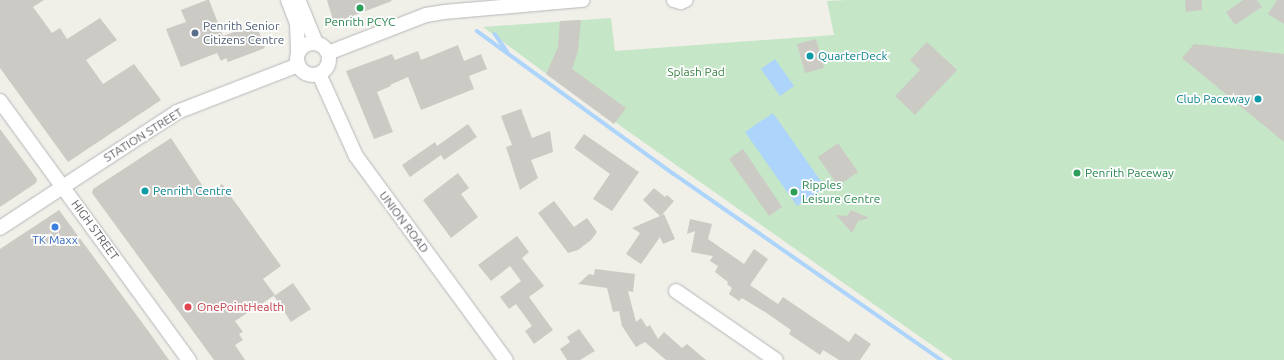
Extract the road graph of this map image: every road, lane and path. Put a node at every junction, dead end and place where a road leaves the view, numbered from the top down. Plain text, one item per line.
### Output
1 (288, 0) edge
2 (299, 0) edge
3 (582, 0) edge
4 (674, 0) edge
5 (686, 0) edge
6 (536, 2) edge
7 (316, 43) junction
8 (328, 53) junction
9 (298, 59) junction
10 (319, 74) junction
11 (0, 101) edge
12 (63, 186) junction
13 (0, 228) edge
14 (676, 291) dead end
15 (189, 360) edge
16 (506, 360) edge
17 (776, 360) edge

1 - 9 street
2 - 7 street
3 - 6 street
4 - 5 street
6 - 8 street
7 - 8 street
7 - 9 street
8 - 10 street
9 - 10 street
9 - 12 street, STATION STREET
10 - 16 street, UNION ROAD
11 - 12 street, HIGH STREET
12 - 13 street, STATION STREET
12 - 15 street, HIGH STREET
14 - 17 street

